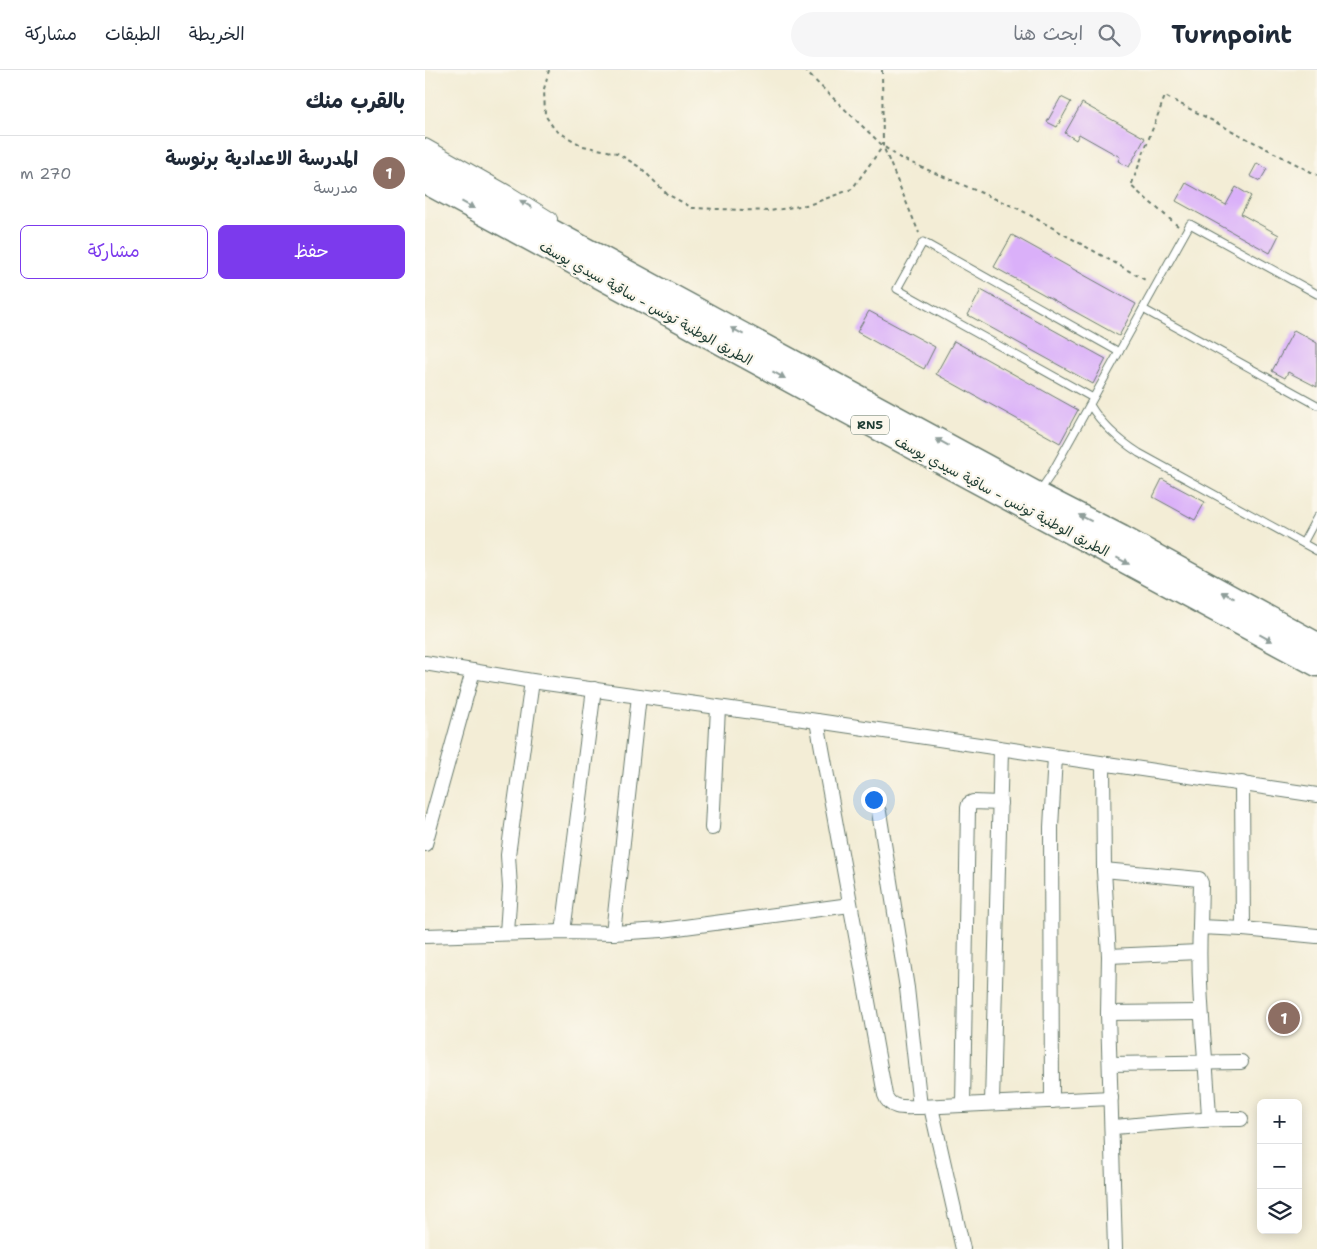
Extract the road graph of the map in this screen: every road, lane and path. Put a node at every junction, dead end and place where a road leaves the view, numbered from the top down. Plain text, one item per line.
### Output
1 (549, 70) edge
2 (805, 70) edge
3 (882, 70) edge
4 (425, 146) edge
5 (883, 146) junction
6 (425, 162) edge
7 (1317, 175) edge
8 (425, 182) edge
9 (1185, 232) junction
10 (923, 242) junction
11 (578, 245) junction
12 (1156, 285) junction
13 (1317, 294) edge
14 (1143, 309) junction
15 (1119, 352) junction
16 (1092, 401) junction
17 (1317, 405) edge
18 (1033, 502) junction
19 (1317, 517) edge
20 (1303, 543) junction
21 (1317, 550) edge
22 (1317, 644) edge
23 (425, 663) edge
24 (1317, 665) edge
25 (473, 671) junction
26 (532, 681) junction
27 (594, 689) junction
28 (639, 696) junction
29 (718, 708) junction
30 (817, 721) junction
31 (1001, 749) junction
32 (1055, 757) junction
33 (1103, 764) junction
34 (1242, 783) junction
35 (1317, 795) edge
36 (999, 802) junction
37 (879, 812) dead end
38 (712, 828) dead end
39 (425, 844) edge
40 (1104, 870) junction
41 (849, 905) junction
42 (1200, 927) junction
43 (1243, 929) junction
44 (563, 932) junction
45 (507, 933) junction
46 (613, 933) junction
47 (425, 936) edge
48 (1317, 936) edge
49 (1199, 952) junction
50 (1109, 956) junction
51 (1201, 1012) junction
52 (1108, 1013) junction
53 (1206, 1062) junction
54 (1241, 1062) dead end
55 (1110, 1064) junction
56 (1111, 1098) junction
57 (1052, 1101) junction
58 (992, 1103) junction
59 (963, 1105) junction
60 (925, 1107) junction
61 (1209, 1118) junction
62 (1241, 1119) dead end
63 (1113, 1127) junction
64 (963, 1249) edge
65 (1115, 1249) edge

1 - 5 path
2 - 5 path
3 - 5 path
11 -> 4 street
5 - 10 path
5 - 12 path
6 - 11 main road, الطريق الوطنية تونس - ساقية سيدي يوسف / RN5
7 - 9 path
8 -> 18 main road, الطريق الوطنية تونس - ساقية سيدي يوسف / RN5
9 - 12 lane
9 - 13 lane
10 - 15 lane
10 - 16 lane
18 -> 11 main road, الطريق الوطنية تونس - ساقية سيدي يوسف / RN5
12 - 14 lane
14 - 15 lane
14 - 17 lane
15 - 16 lane
16 - 18 lane
16 - 20 lane
22 -> 18 main road, الطريق الوطنية تونس - ساقية سيدي يوسف / RN5
18 -> 24 main road, الطريق الوطنية تونس - ساقية سيدي يوسف / RN5
19 - 20 lane
20 - 21 lane
23 - 25 street
25 - 26 street
25 - 39 street
26 - 27 street
26 - 45 street
27 - 28 street
27 - 44 street
28 - 29 street
28 - 46 street
29 - 30 street
29 - 38 street
30 - 31 street
30 - 41 street
31 - 32 street
31 - 36 street
32 - 33 street
32 - 57 street
33 - 34 street
33 - 40 street
34 - 35 street
34 - 43 street
36 - 58 street
36 - 59 street
37 - 60 street
40 - 42 street
40 - 50 street
41 - 46 street
41 - 60 street
42 - 43 street
42 - 49 street
43 - 48 street
44 - 45 street
44 - 46 street
45 - 47 street
49 - 50 street
49 - 51 street
50 - 52 street
51 - 52 street
51 - 53 street
52 - 55 street
53 - 54 street
53 - 55 street
53 - 61 street
55 - 56 street
56 - 57 street
56 - 63 street
57 - 58 street
58 - 59 street
59 - 60 street
60 - 64 street
61 - 62 street
61 - 63 street
63 - 65 street

